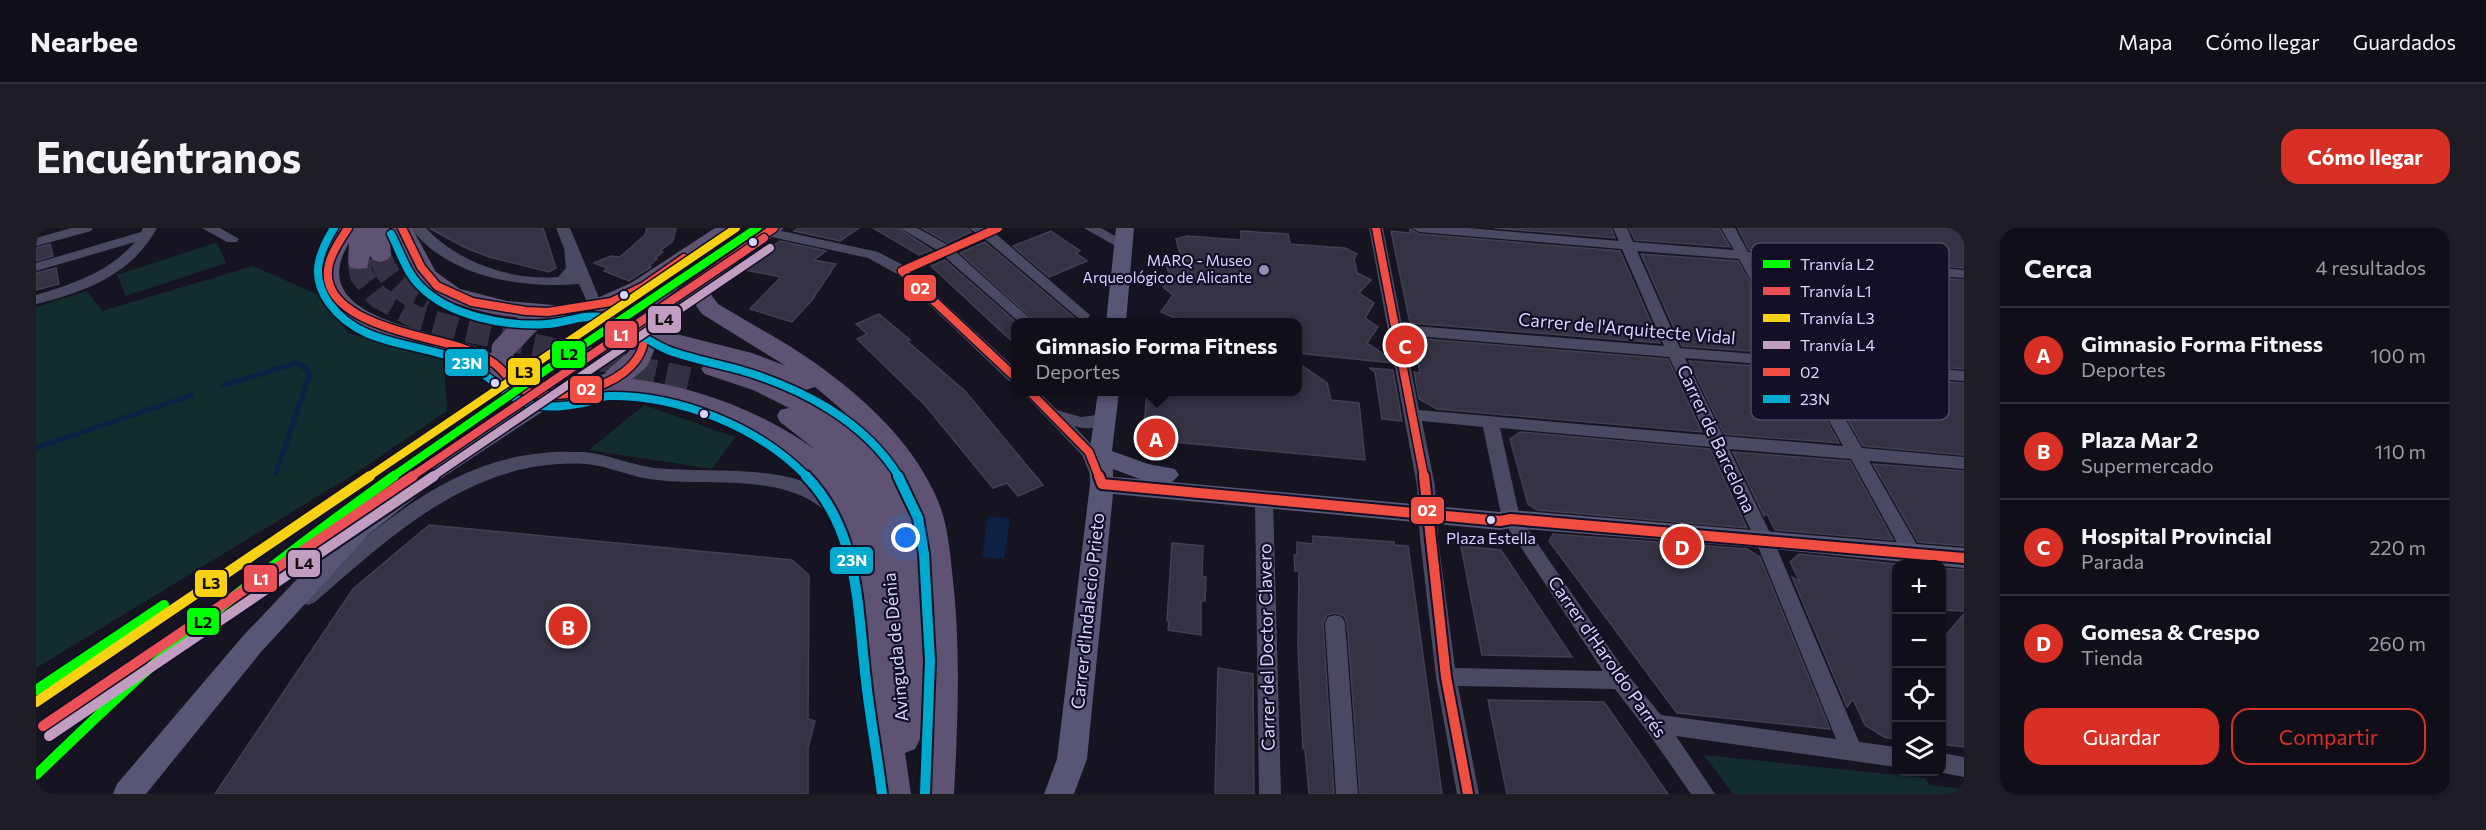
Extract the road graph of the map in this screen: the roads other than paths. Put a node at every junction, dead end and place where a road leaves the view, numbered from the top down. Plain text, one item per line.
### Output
1 (86, 228) edge
2 (209, 228) edge
3 (348, 228) edge
4 (360, 228) edge
5 (379, 228) edge
6 (402, 228) edge
7 (418, 228) edge
8 (563, 228) edge
9 (729, 228) edge
10 (907, 228) edge
11 (1091, 228) edge
12 (1376, 228) edge
13 (1419, 228) edge
14 (1620, 228) edge
15 (1728, 228) edge
16 (770, 230) edge
17 (987, 230) edge
18 (149, 231) edge
19 (1125, 236) edge
20 (232, 239) dead end
21 (36, 242) edge
22 (1628, 246) junction
23 (572, 248) junction
24 (946, 250) junction
25 (76, 255) junction
26 (380, 256) tunnel mouth
27 (1742, 256) junction
28 (1751, 257) edge
29 (359, 262) tunnel mouth
30 (36, 267) edge
31 (902, 271) junction
32 (1751, 271) edge
33 (1949, 273) edge
34 (1964, 274) edge
35 (707, 275) junction
36 (586, 279) junction
37 (563, 280) junction
38 (82, 286) junction
39 (36, 300) edge
40 (598, 305) junction
41 (556, 310) junction
42 (1083, 315) dead end
43 (1023, 318) edge
44 (1116, 318) edge
45 (1395, 330) junction
46 (644, 332) junction
47 (1675, 353) junction
48 (1751, 359) edge
49 (508, 369) junction
50 (1011, 373) edge
51 (1949, 375) edge
52 (1964, 376) edge
53 (611, 381) junction
54 (552, 395) junction
55 (1034, 396) edge
56 (1108, 396) edge
57 (1054, 414) junction
58 (861, 415) junction
59 (1412, 415) junction
60 (1105, 420) junction
61 (1838, 420) edge
62 (512, 421) junction
63 (1490, 421) junction
64 (1717, 441) junction
65 (1857, 453) junction
66 (1100, 455) junction
67 (1964, 463) edge
68 (1145, 472) junction
69 (1102, 484) junction
70 (1264, 500) junction
71 (1428, 514) junction
72 (1505, 520) junction
73 (859, 538) junction
74 (1764, 539) junction
75 (1912, 552) junction
76 (1964, 558) edge
77 (1335, 624) dead end
78 (252, 645) junction
79 (1446, 677) junction
80 (1620, 680) junction
81 (1655, 724) junction
82 (1852, 751) junction
83 (1892, 756) edge
84 (1072, 759) junction
85 (1946, 765) edge
86 (1964, 767) edge
87 (128, 794) edge
88 (894, 794) edge
89 (906, 794) edge
90 (931, 794) edge
91 (937, 794) edge
92 (1059, 794) edge
93 (1075, 794) edge
94 (1270, 794) edge
95 (1347, 794) edge
96 (1468, 794) edge
97 (1704, 794) edge

1 - 21 street
2 - 20 street
3 - 49 main road
4 - 29 main road
5 - 26 main road
6 - 41 main road
7 - 37 street
8 - 23 street
9 - 40 main road
10 - 24 street
11 - 19 street
12 - 45 street
13 - 22 street
14 - 22 street, Carrer de Barcelona
15 - 27 street
16 - 31 street
16 - 35 main road
17 - 24 street
17 - 42 street
18 - 25 street
18 - 38 street
19 - 44 street
22 - 27 street
22 - 47 street, Carrer de Barcelona
23 - 36 street
23 - 37 street
24 - 31 street
24 - 43 street
25 - 30 street
25 - 38 street
27 - 28 street
27 - 32 street
31 - 50 street
33 - 34 street
35 - 46 main road
35 - 58 main road
36 - 37 street
36 - 40 street
38 - 39 street
40 - 41 main road
40 - 46 main road
41 - 49 main road, bridge
45 - 47 street, Carrer de l'Arquitecte Vidal
45 - 59 street
46 - 53 main road, bridge
46 - 58 main road
47 - 48 street, Carrer de l'Arquitecte Vidal
47 - 64 street, Carrer de Barcelona
49 - 54 main road
49 - 62 street
51 - 52 street, Carrer de l'Arquitecte Vidal
53 - 54 main road
53 - 73 main road, Avinguda de Dénia
54 - 62 street
55 - 57 street
56 - 60 street, Carrer d'Indalecio Prieto
57 - 60 street
57 - 69 street
58 - 91 main road
59 - 63 street
59 - 71 street
60 - 66 street, Carrer d'Indalecio Prieto
61 - 65 street
62 - 78 street
63 - 64 street
63 - 72 street
64 - 65 street
64 - 74 street, Carrer de Barcelona
65 - 67 street
65 - 75 street
66 - 68 street
66 - 69 street, Carrer d'Indalecio Prieto
68 - 69 street
68 - 71 street
69 - 70 street
69 - 84 street, Carrer d'Indalecio Prieto
70 - 71 street
70 - 94 street, Carrer del Doctor Clavero
71 - 72 street
71 - 79 street
72 - 74 street
72 - 80 street, Carrer d'Haroldo Parrés
73 - 78 street
73 - 88 main road, Avinguda de Dénia
74 - 75 street
74 - 82 street, Carrer de Barcelona
75 - 76 street
77 - 95 street
78 - 87 street
79 - 80 street
79 - 96 street
80 - 81 street, Carrer d'Haroldo Parrés
81 - 82 street
81 - 97 street, Carrer d'Haroldo Parrés
82 - 83 street
84 - 92 street, Carrer d'Indalecio Prieto
84 - 93 street, Carrer d'Indalecio Prieto
85 - 86 street
89 - 90 main road, Avinguda de Dénia

